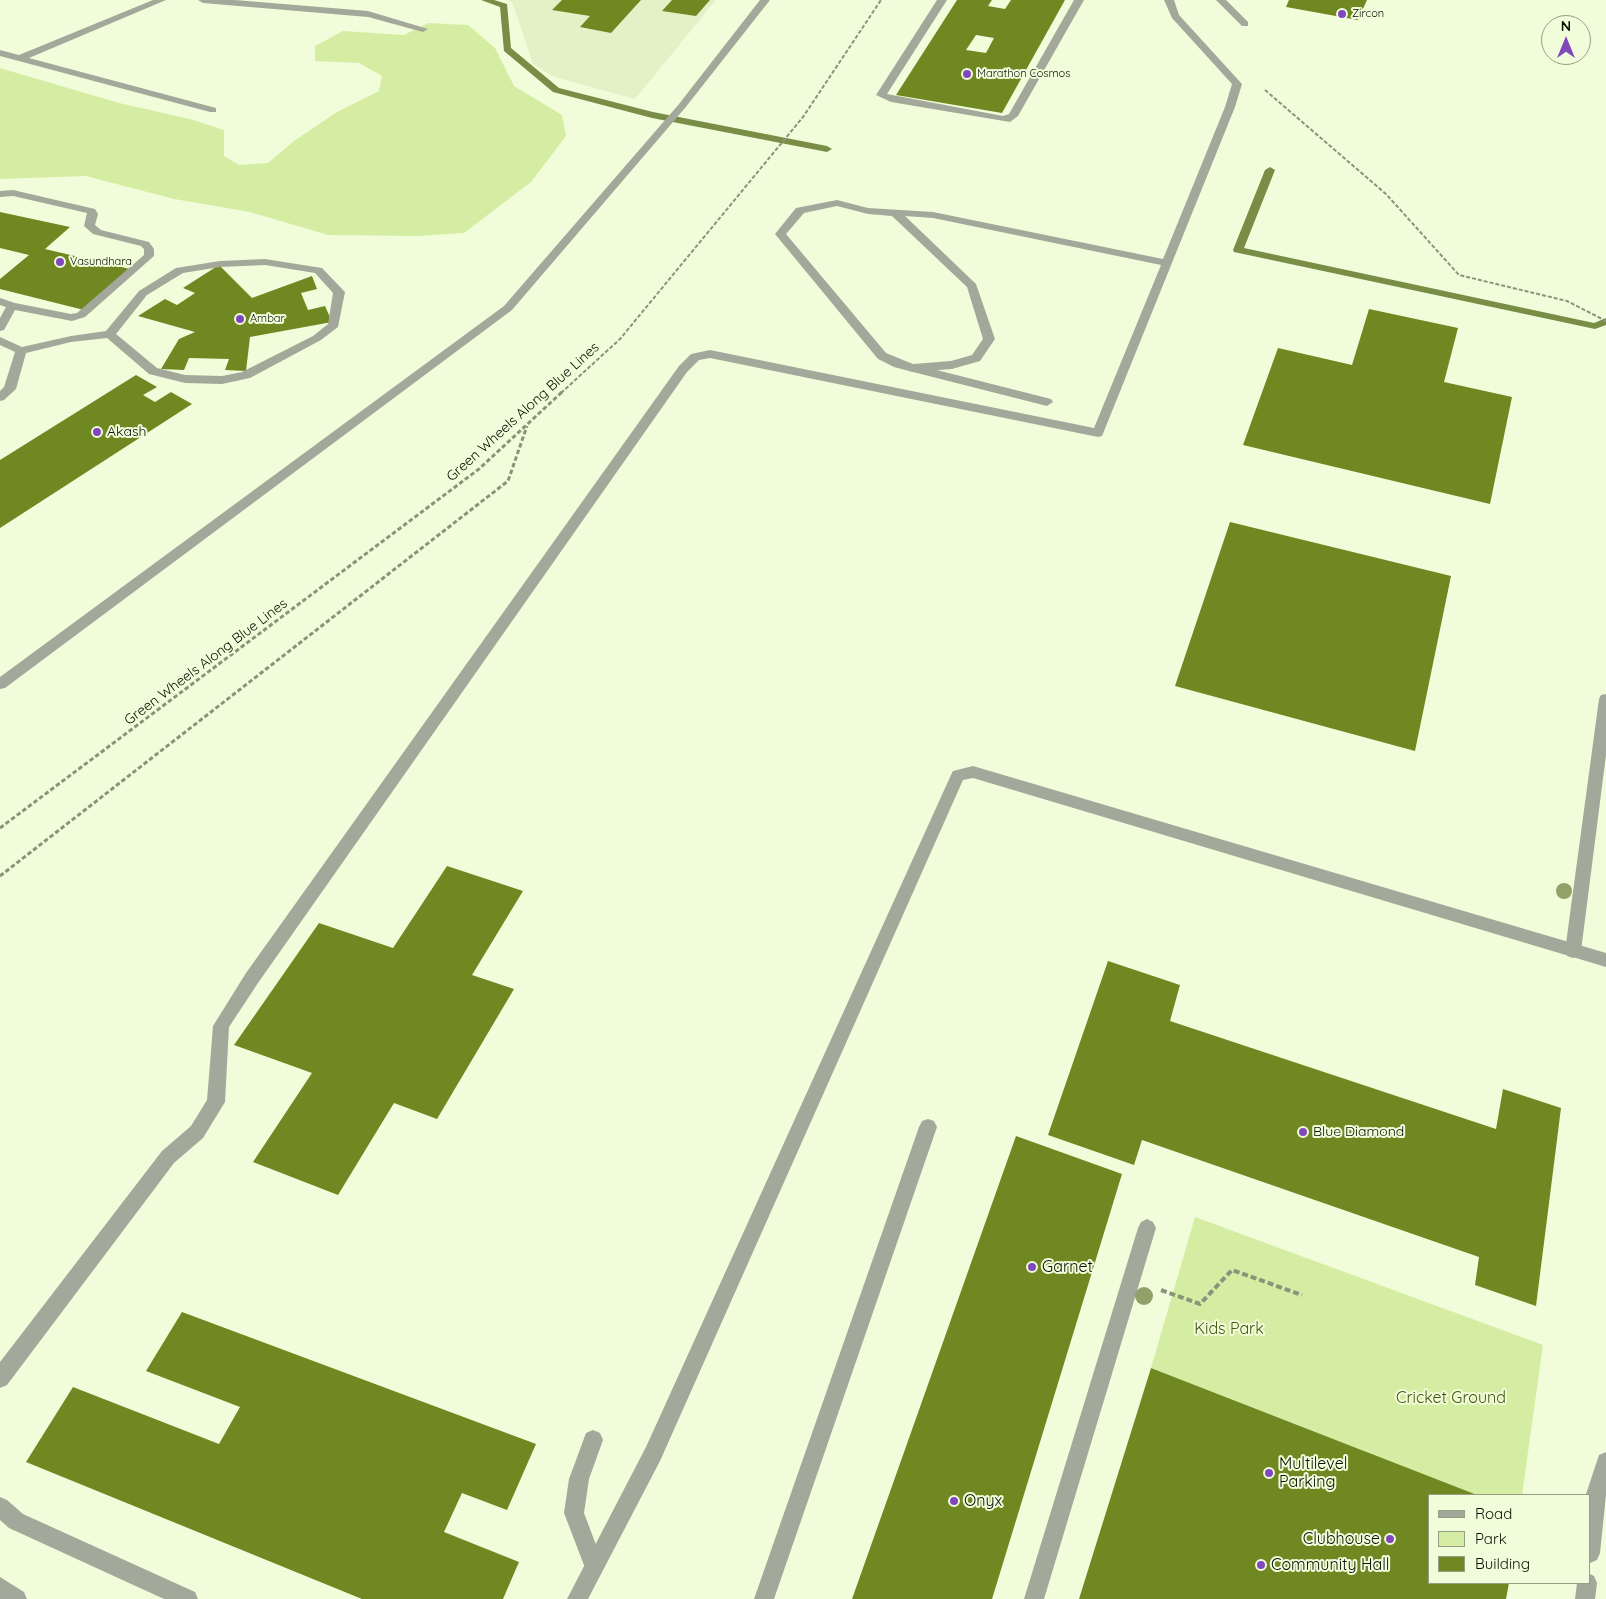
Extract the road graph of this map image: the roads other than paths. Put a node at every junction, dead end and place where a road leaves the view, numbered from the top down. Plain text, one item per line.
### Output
1 (161, 0) edge
2 (203, 0) edge
3 (765, 0) edge
4 (942, 0) edge
5 (1079, 0) edge
6 (1169, 0) edge
7 (1221, 0) edge
8 (1245, 24) dead end
9 (423, 29) dead end
10 (0, 54) edge
11 (18, 58) junction
12 (214, 110) dead end
13 (0, 194) edge
14 (895, 214) junction
15 (1167, 263) junction
16 (0, 301) edge
17 (12, 306) junction
18 (0, 328) edge
19 (110, 334) junction
20 (0, 340) edge
21 (21, 351) junction
22 (913, 368) junction
23 (0, 397) edge
24 (1047, 402) dead end
25 (0, 684) edge
26 (1606, 699) edge
27 (1573, 951) junction
28 (1606, 960) edge
29 (928, 1127) dead end
30 (1147, 1228) dead end
31 (0, 1378) edge
32 (593, 1440) dead end
33 (1606, 1462) edge
34 (1601, 1494) edge
35 (0, 1507) edge
36 (1591, 1548) edge
37 (594, 1566) junction
38 (1587, 1584) edge
39 (0, 1587) edge
40 (18, 1599) edge
41 (188, 1599) edge
42 (577, 1599) edge
43 (764, 1599) edge
44 (1034, 1599) edge
45 (1585, 1599) edge

1 - 11 street
2 - 9 street
3 - 25 street
4 - 5 street
6 - 15 street
7 - 8 street
10 - 11 street
11 - 12 street
13 - 17 street
14 - 15 street
14 - 22 street
14 - 22 street
15 - 31 street
16 - 17 street
17 - 18 street
19 - 19 street
19 - 21 street
20 - 21 street
21 - 23 street
22 - 24 street
26 - 27 street
27 - 28 street
27 - 37 street
29 - 43 street
30 - 44 street
32 - 37 street
33 - 34 street
34 - 36 street
35 - 41 street
37 - 42 street
38 - 45 street
39 - 40 street

